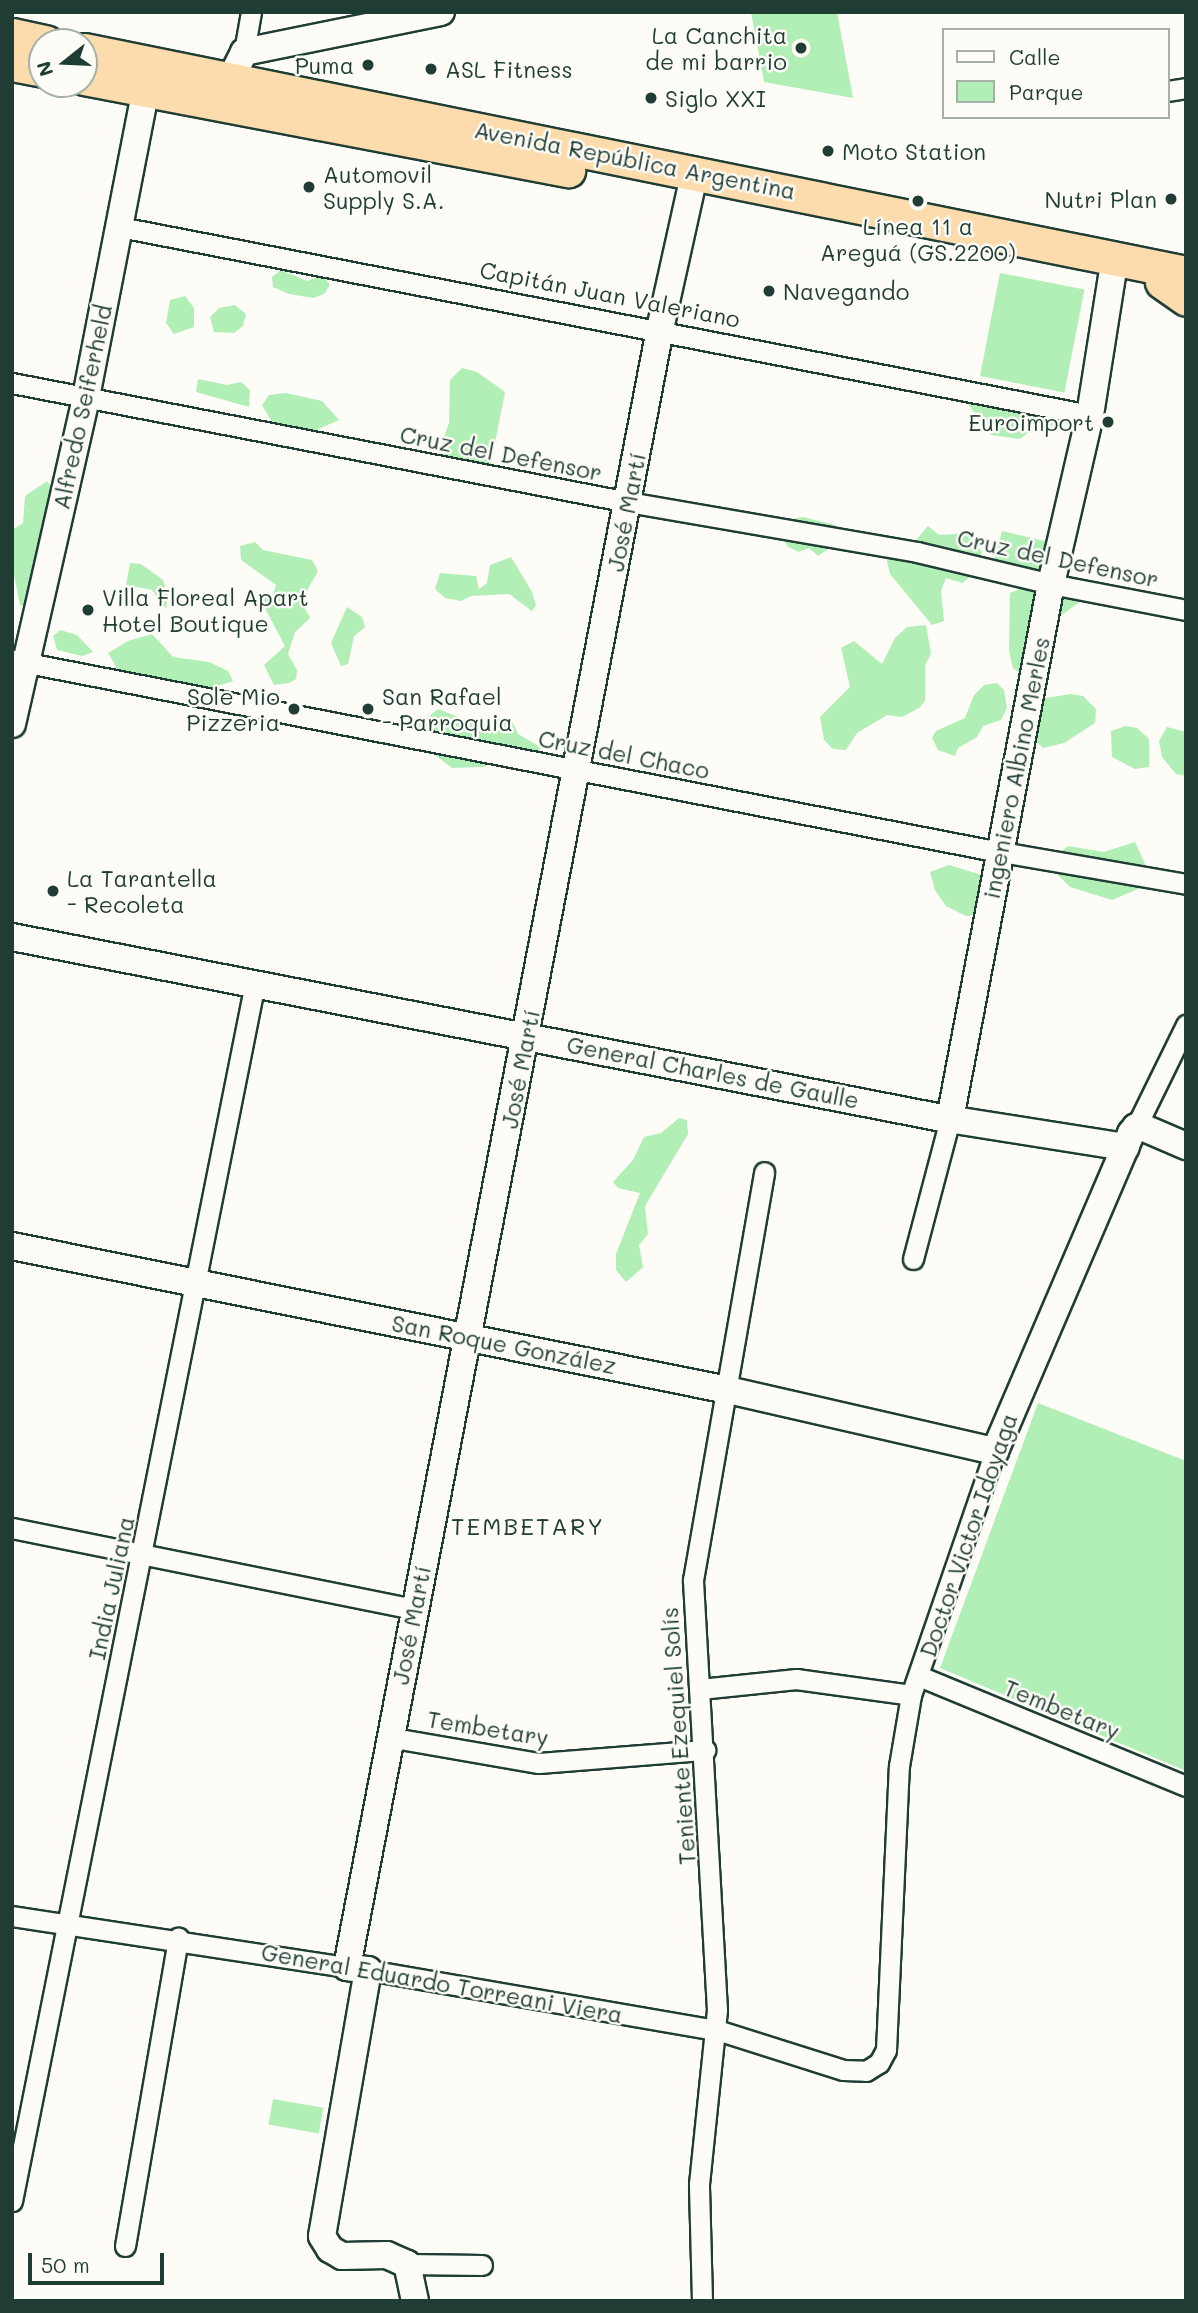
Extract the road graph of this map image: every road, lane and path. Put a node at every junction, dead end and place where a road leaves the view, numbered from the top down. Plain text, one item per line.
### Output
1 (251, 12) edge
2 (442, 12) edge
3 (98, 51) edge
4 (237, 66) junction
5 (98, 80) edge
6 (146, 89) junction
7 (692, 182) junction
8 (120, 227) junction
9 (1112, 276) junction
10 (1179, 279) edge
11 (660, 329) junction
12 (12, 383) edge
13 (86, 397) junction
14 (1090, 415) junction
15 (628, 502) junction
16 (1051, 584) junction
17 (1186, 610) edge
18 (18, 661) edge
19 (12, 724) edge
20 (577, 770) junction
21 (999, 852) junction
22 (1186, 884) edge
23 (12, 937) edge
24 (255, 983) junction
25 (1186, 1025) edge
26 (527, 1035) junction
27 (950, 1119) junction
28 (1131, 1137) junction
29 (1186, 1146) edge
30 (764, 1172) dead end
31 (12, 1246) edge
32 (913, 1259) dead end
33 (198, 1283) junction
34 (466, 1336) junction
35 (728, 1390) junction
36 (995, 1451) junction
37 (12, 1528) edge
38 (143, 1555) junction
39 (415, 1609) junction
40 (915, 1686) junction
41 (700, 1689) junction
42 (388, 1737) junction
43 (705, 1750) junction
44 (1186, 1786) edge
45 (12, 1916) edge
46 (66, 1923) junction
47 (178, 1938) junction
48 (358, 1969) junction
49 (717, 2029) junction
50 (866, 2071) joint
51 (12, 2202) edge
52 (125, 2246) dead end
53 (407, 2264) junction
54 (482, 2265) dead end
55 (415, 2301) edge
56 (702, 2301) edge

1 - 4 street
2 - 4 street
3 - 4 highway, Avenida República Argentina
4 - 6 highway
4 - 7 highway, Avenida República Argentina
5 - 6 highway, Avenida República Argentina
6 - 7 highway, Avenida República Argentina
6 - 8 street, Alfredo Seiferheld
7 - 9 highway, Avenida República Argentina
7 - 10 highway, Avenida República Argentina
7 - 11 street, José Martí
8 - 11 street, Capitán Juan Valeriano
8 - 13 street, Alfredo Seiferheld
9 - 10 highway, Avenida República Argentina
9 - 14 street, ingeniero Albino Merles
11 - 14 street, Capitán Juan Valeriano
11 - 15 street, José Martí
12 - 13 street, Cruz del Defensor
13 - 15 street, Cruz del Defensor
13 - 18 street, Alfredo Seiferheld
14 - 16 street, ingeniero Albino Merles
15 - 16 street, Cruz del Defensor
15 - 20 street, José Martí
16 - 17 street, Cruz del Defensor
16 - 21 street, ingeniero Albino Merles
18 - 19 street, Alfredo Seiferheld
18 - 20 street, Cruz del Chaco
20 - 21 street, Cruz del Chaco
20 - 26 street, José Martí
21 - 22 street, Cruz del Chaco
21 - 27 street, ingeniero Albino Merles
23 - 24 street, General Charles de Gaulle
24 - 26 street, General Charles de Gaulle
24 - 33 street, India Juliana
25 - 28 street, Doctor Victor Idoyaga
26 - 27 street, General Charles de Gaulle
26 - 34 street, José Martí
27 - 28 street, General Charles de Gaulle
27 - 32 street, ingeniero Albino Merles
28 - 29 street, General Charles de Gaulle
28 - 36 street, Doctor Victor Idoyaga
30 - 35 street, Teniente Ezequiel Solís
31 - 33 street, San Roque González
33 - 34 street, San Roque González
33 - 38 street, India Juliana
34 - 35 street, San Roque González
34 - 39 street, José Martí
35 - 36 street, San Roque González
35 - 41 street, Teniente Ezequiel Solís
36 - 40 street, Doctor Victor Idoyaga
37 - 38 street
38 - 39 street
38 - 46 street, India Juliana
39 - 42 street, José Martí
40 - 41 street, Tembetary
40 - 44 street, Tembetary
40 - 50 street, Doctor Victor Idoyaga
41 - 43 street, Teniente Ezequiel Solís
42 - 43 street, Tembetary
42 - 48 street, José Martí
43 - 49 street, Teniente Ezequiel Solís
45 - 46 street, General Eduardo Torreani Viera
46 - 47 street, General Eduardo Torreani Viera
46 - 51 street, India Juliana
47 - 48 street, General Eduardo Torreani Viera
47 - 52 street
48 - 49 street, General Eduardo Torreani Viera
48 - 53 street, José Martí
49 - 50 street, General Eduardo Torreani Viera
49 - 56 street, Teniente Ezequiel Solís
53 - 54 street, José Martí
53 - 55 street

